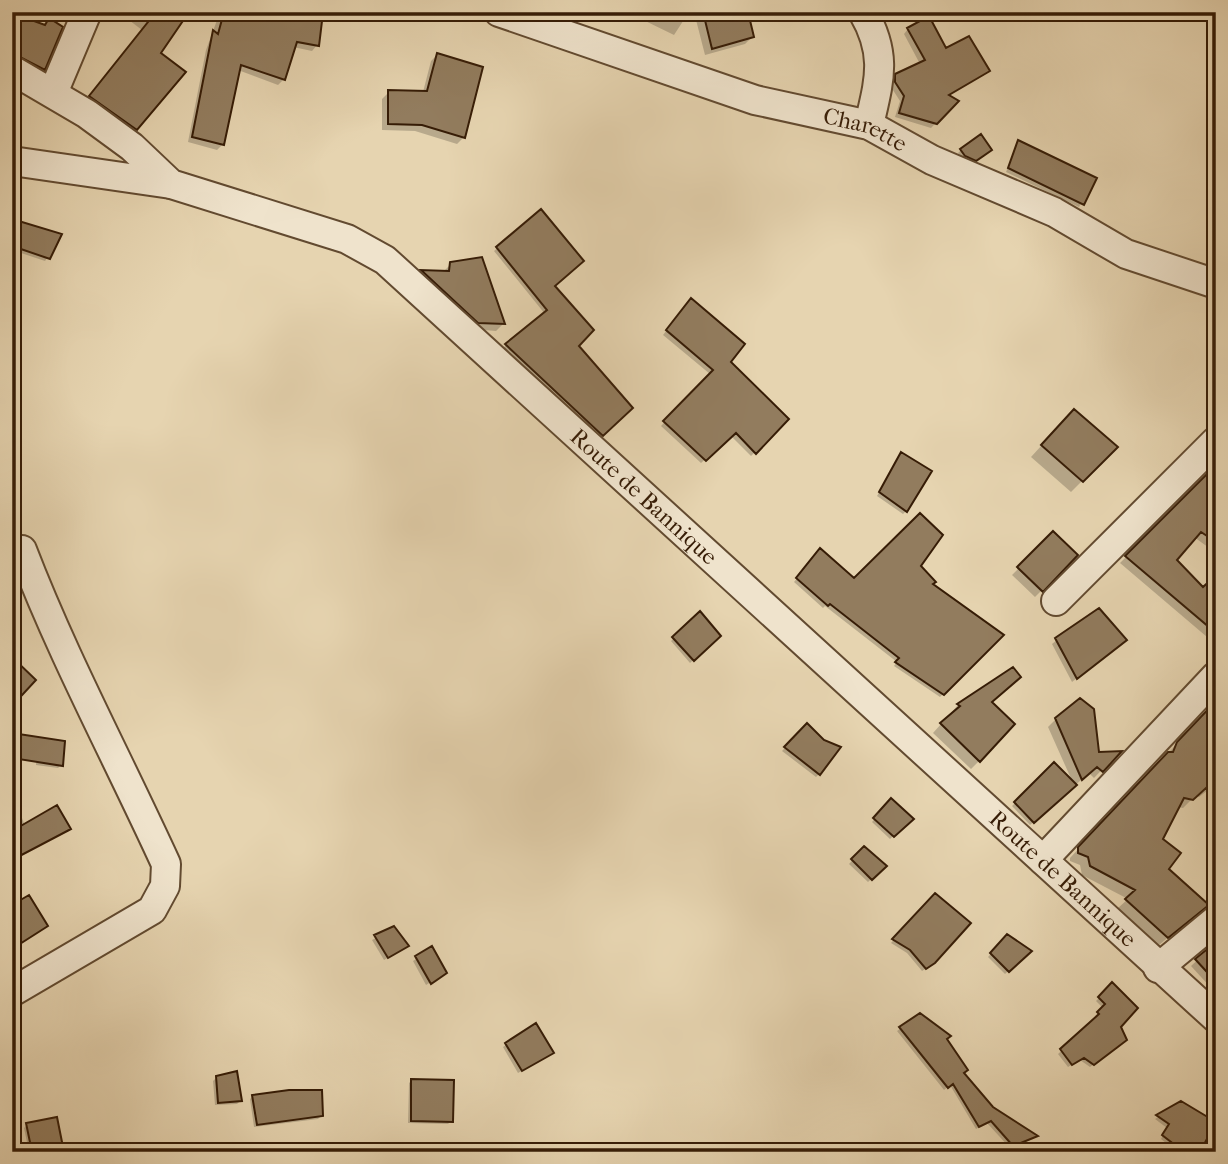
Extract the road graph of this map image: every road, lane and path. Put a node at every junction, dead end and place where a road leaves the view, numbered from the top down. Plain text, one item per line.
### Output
1 (87, 12) edge
2 (499, 12) edge
3 (863, 12) edge
4 (12, 70) edge
5 (53, 93) junction
6 (869, 125) junction
7 (12, 161) edge
8 (171, 184) junction
9 (1216, 284) edge
10 (1216, 441) edge
11 (22, 550) dead end
12 (1056, 601) dead end
13 (1216, 676) edge
14 (1043, 860) junction
15 (1216, 920) edge
16 (1158, 968) junction
17 (12, 992) edge
18 (1216, 1018) edge

1 - 5 street
2 - 6 street, Charette
3 - 6 street
4 - 5 street, Route de Bannique
5 - 8 street, Route de Bannique
6 - 9 street, Charette
7 - 8 street
8 - 14 street, Route de Bannique
10 - 12 street
11 - 17 street
13 - 14 street
14 - 16 street, Route de Bannique
15 - 16 street
16 - 18 street, Route de Bannique

